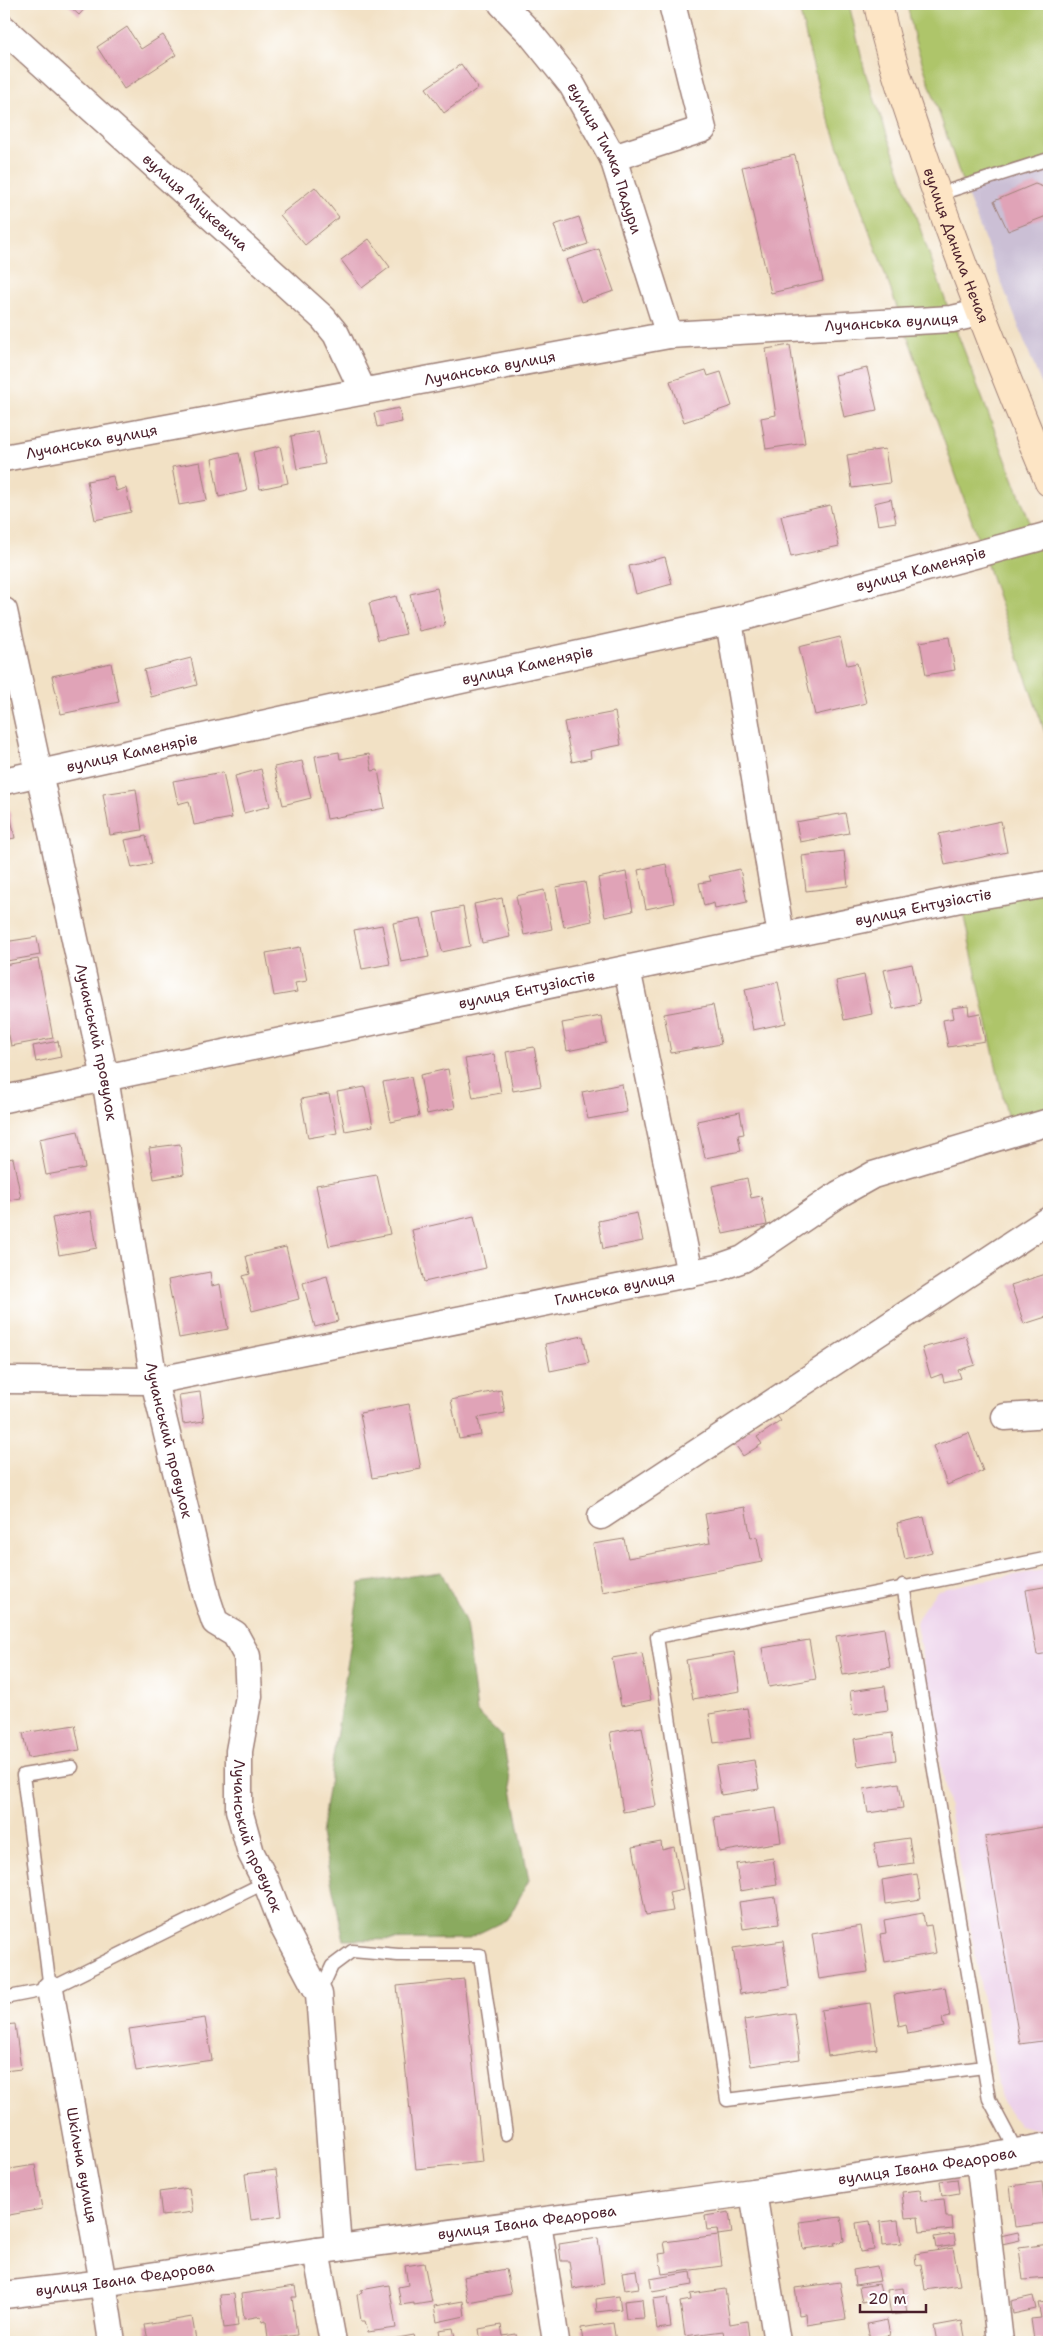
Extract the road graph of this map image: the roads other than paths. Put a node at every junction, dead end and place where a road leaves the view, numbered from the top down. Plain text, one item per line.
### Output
1 (502, 4) edge
2 (672, 4) edge
3 (878, 4) edge
4 (4, 29) edge
5 (614, 158) junction
6 (1049, 159) edge
7 (936, 195) junction
8 (979, 313) junction
9 (668, 335) junction
10 (363, 391) junction
11 (4, 458) edge
12 (1049, 482) edge
13 (1049, 535) edge
14 (4, 610) edge
15 (729, 621) junction
16 (38, 774) junction
17 (4, 781) edge
18 (1049, 884) edge
19 (781, 936) junction
20 (627, 969) junction
21 (105, 1078) junction
22 (4, 1098) edge
23 (1049, 1122) edge
24 (1049, 1220) edge
25 (690, 1274) junction
26 (4, 1380) edge
27 (154, 1382) junction
28 (1049, 1414) edge
29 (1005, 1417) dead end
30 (601, 1516) dead end
31 (1049, 1558) edge
32 (903, 1586) junction
33 (72, 1767) dead end
34 (266, 1882) junction
35 (50, 1989) junction
36 (319, 1994) junction
37 (4, 1998) edge
38 (984, 2067) junction
39 (506, 2134) dead end
40 (1049, 2146) edge
41 (1017, 2152) junction
42 (979, 2159) junction
43 (753, 2192) junction
44 (538, 2222) junction
45 (327, 2250) junction
46 (103, 2283) junction
47 (4, 2295) edge
48 (112, 2342) edge
49 (333, 2342) edge
50 (556, 2342) edge
51 (777, 2342) edge
52 (1000, 2342) edge

1 - 5 street, вулиця Тимка Падури
2 - 5 street
3 - 7 main road, вулиця Данила Нечая
4 - 10 street, вулиця Міцкевича
5 - 9 street, вулиця Тимка Падури
6 - 7 lane
7 - 8 main road, вулиця Данила Нечая
8 - 9 street, Лучанська вулиця
8 - 12 main road, вулиця Данила Нечая
9 - 10 street, Лучанська вулиця
10 - 11 street, Лучанська вулиця
13 - 15 street, вулиця Каменярів
14 - 16 street, Лучанський провулок
15 - 16 street, вулиця Каменярів
15 - 19 street
16 - 17 street, вулиця Каменярів
16 - 21 street, Лучанський провулок
18 - 19 street, вулиця Ентузіастів
19 - 20 street, вулиця Ентузіастів
20 - 21 street, вулиця Ентузіастів
20 - 25 street
21 - 22 street, вулиця Ентузіастів
21 - 27 street, Лучанський провулок
23 - 25 street, Глинська вулиця
24 - 30 street
25 - 27 street, Глинська вулиця
26 - 27 street, Глинська вулиця
27 - 34 street, Лучанський провулок
28 - 29 street
31 - 32 lane
32 - 38 lane
32 - 38 lane
33 - 35 lane
34 - 35 lane
34 - 36 street, Лучанський провулок
35 - 37 lane
35 - 46 street, Шкільна вулиця
36 - 39 lane
36 - 45 street, Лучанський провулок
38 - 41 lane
40 - 41 street, вулиця Івана Федорова
41 - 42 street, вулиця Івана Федорова
42 - 43 street, вулиця Івана Федорова
42 - 52 street
43 - 44 street, вулиця Івана Федорова
43 - 51 street
44 - 45 street, вулиця Івана Федорова
44 - 50 street
45 - 46 street, вулиця Івана Федорова
45 - 49 street, Лучанський провулок
46 - 47 street, вулиця Івана Федорова
46 - 48 street, Шкільна вулиця

